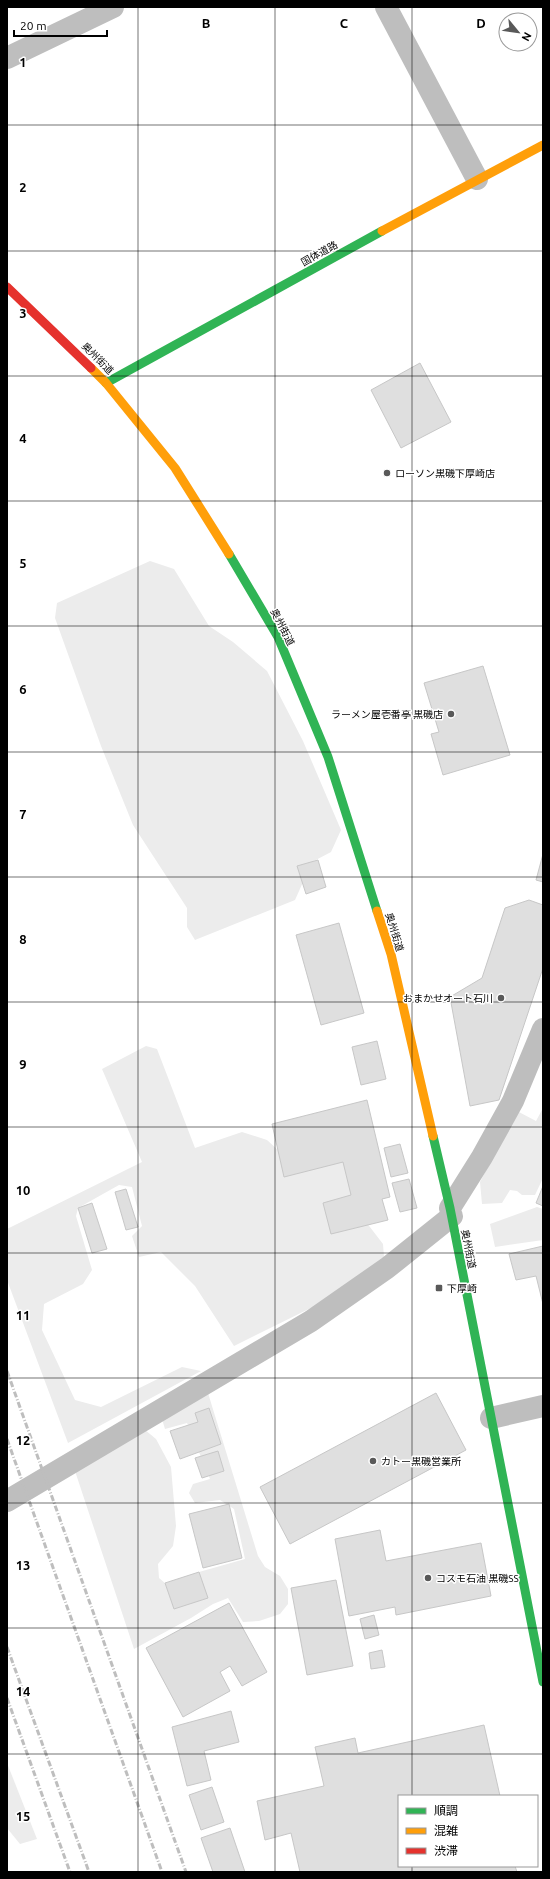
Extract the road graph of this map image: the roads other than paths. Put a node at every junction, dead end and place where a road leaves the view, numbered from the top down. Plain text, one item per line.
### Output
1 (113, 7) edge
2 (386, 7) edge
3 (7, 58) edge
4 (543, 146) edge
5 (477, 179) junction
6 (7, 287) edge
7 (106, 383) junction
8 (543, 1030) edge
9 (451, 1212) junction
10 (543, 1406) edge
11 (491, 1418) junction
12 (7, 1501) edge
13 (543, 1682) edge

1 - 3 street
2 - 5 street
4 - 5 main road, 国体道路
5 - 7 main road, 国体道路
6 - 7 main road, 奥州街道
7 - 9 main road, 奥州街道
8 - 9 street
9 - 11 main road, 奥州街道
9 - 12 street
10 - 11 street
11 - 13 main road, 奥州街道

